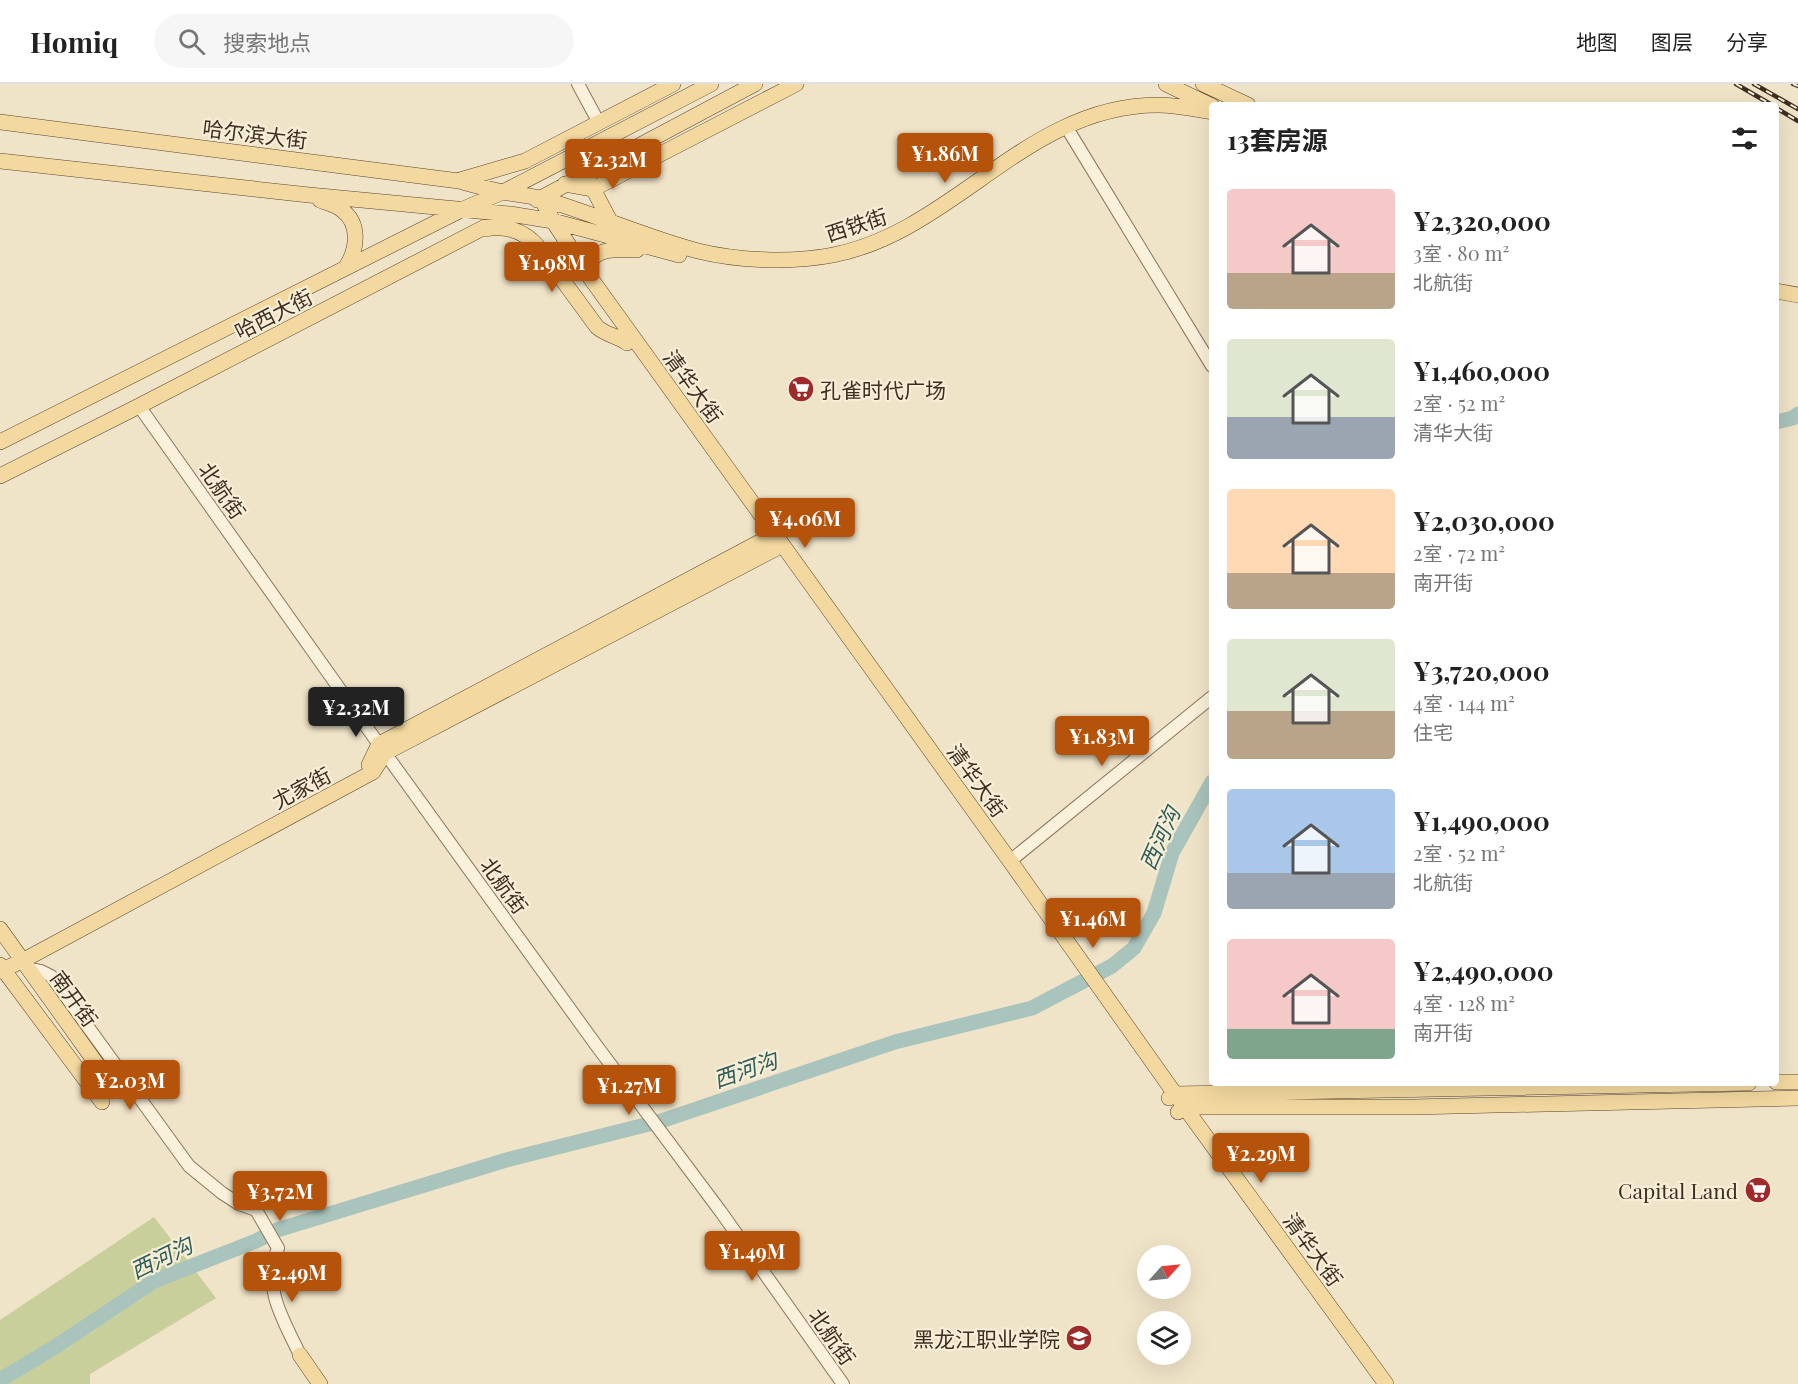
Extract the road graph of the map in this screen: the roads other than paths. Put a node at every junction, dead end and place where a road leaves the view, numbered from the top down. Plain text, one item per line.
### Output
1 (578, 84) edge
2 (673, 84) edge
3 (711, 84) edge
4 (756, 84) edge
5 (796, 84) edge
6 (1166, 84) edge
7 (1203, 84) edge
8 (1242, 102) edge
9 (1209, 105) edge
10 (1209, 112) edge
11 (1209, 121) edge
12 (0, 122) edge
13 (599, 123) junction
14 (1070, 133) junction
15 (0, 161) edge
16 (586, 174) junction
17 (459, 181) junction
18 (565, 184) junction
19 (593, 189) junction
20 (503, 192) junction
21 (309, 195) junction
22 (541, 198) junction
23 (461, 210) junction
24 (510, 214) junction
25 (546, 220) junction
26 (610, 221) junction
27 (477, 231) junction
28 (661, 247) junction
29 (346, 267) junction
30 (590, 276) junction
31 (1779, 282) edge
32 (1798, 285) edge
33 (1779, 292) edge
34 (1798, 296) edge
35 (627, 343) junction
36 (1209, 361) edge
37 (139, 406) junction
38 (0, 442) edge
39 (0, 476) edge
40 (771, 544) junction
41 (1209, 699) edge
42 (382, 749) junction
43 (1011, 861) junction
44 (1045, 915) junction
45 (0, 929) edge
46 (22, 961) junction
47 (1, 967) edge
48 (1779, 1082) edge
49 (1798, 1082) edge
50 (1616, 1086) edge
51 (116, 1091) dead end
52 (1172, 1096) junction
53 (1798, 1098) edge
54 (102, 1102) dead end
55 (1182, 1109) junction
56 (300, 1354) joint
57 (320, 1384) edge
58 (843, 1384) edge
59 (1376, 1384) edge
60 (1386, 1384) edge

1 - 13 street
2 - 13 main road
3 - 20 main road, 哈西大街
4 - 16 main road, 哈西大街
5 - 19 main road
6 - 9 main road
7 - 8 main road
10 - 28 main road, 西铁街
11 - 14 main road, 西铁街
12 - 17 main road, 哈尔滨大街
13 - 17 main road
14 - 28 main road, 西铁街
14 - 36 street
15 - 21 main road
16 - 18 main road, 哈西大街
16 - 19 main road
17 - 20 main road, 哈尔滨大街
18 - 19 main road
18 - 22 main road, 哈西大街
19 - 26 main road
20 - 22 main road, 哈尔滨大街
20 - 23 main road, 哈西大街
21 - 23 main road
21 - 29 main road
22 - 24 main road, 哈西大街
22 - 25 main road, 清华大街
22 - 26 main road, 哈尔滨大街
23 - 24 main road
23 - 29 main road, 哈西大街
24 - 25 main road
24 - 27 main road, 哈西大街
25 - 28 main road
25 - 30 main road, 清华大街
25 - 35 main road, 清华大街
26 - 28 main road, 哈尔滨大街
27 - 35 main road
27 - 37 main road, 哈西大街
28 - 30 main road
29 - 38 main road, 哈西大街
30 - 43 main road, 清华大街
31 - 32 main road
33 - 34 main road
35 - 40 main road, 清华大街
37 - 39 main road, 哈西大街
37 - 42 street, 北航街
40 - 42 main road, 尤家街
40 - 44 main road, 清华大街
41 - 43 street
42 - 46 main road, 尤家街
42 - 58 street, 北航街
43 - 44 main road, 清华大街
44 - 52 main road, 清华大街
45 - 46 main road, 南开街
46 - 47 main road, 尤家街
46 - 51 main road, 南开街
46 - 56 street
47 - 54 main road, 南开街
48 - 49 main road
50 - 52 main road
52 - 55 main road, 清华大街
53 - 55 main road
55 - 59 main road, 清华大街
55 - 60 main road, 清华大街
56 - 57 main road

